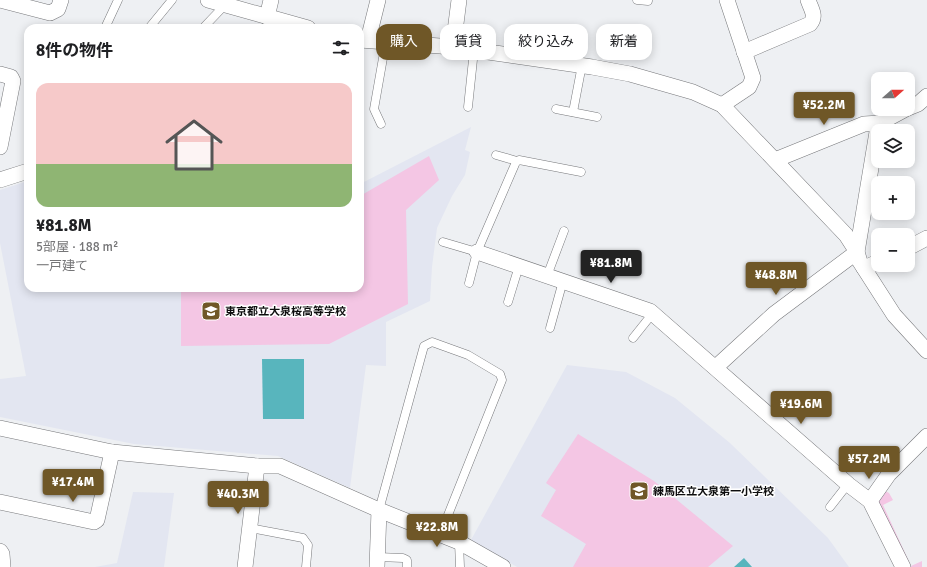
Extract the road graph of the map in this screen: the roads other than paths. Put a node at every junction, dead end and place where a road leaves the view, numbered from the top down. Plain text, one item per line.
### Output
1 (0, 0) edge
2 (61, 0) edge
3 (118, 0) edge
4 (172, 0) edge
5 (208, 0) edge
6 (271, 0) edge
7 (378, 0) edge
8 (460, 0) edge
9 (637, 0) edge
10 (648, 0) edge
11 (727, 0) edge
12 (808, 0) edge
13 (224, 6) junction
14 (272, 22) edge
15 (107, 24) edge
16 (152, 24) edge
17 (208, 24) edge
18 (284, 24) edge
19 (456, 24) edge
20 (364, 40) edge
21 (376, 41) edge
22 (744, 52) junction
23 (496, 53) edge
24 (383, 60) edge
25 (473, 60) edge
26 (582, 65) junction
27 (0, 74) edge
28 (927, 96) edge
29 (722, 105) junction
30 (915, 105) edge
31 (468, 107) dead end
32 (556, 109) dead end
33 (573, 112) junction
34 (894, 116) edge
35 (597, 117) dead end
36 (880, 123) junction
37 (382, 124) dead end
38 (0, 148) edge
39 (496, 155) dead end
40 (775, 160) junction
41 (517, 161) junction
42 (24, 172) edge
43 (581, 172) dead end
44 (0, 180) edge
45 (564, 231) dead end
46 (927, 238) edge
47 (443, 242) dead end
48 (915, 244) edge
49 (477, 252) junction
50 (857, 252) junction
51 (871, 265) edge
52 (519, 266) junction
53 (864, 268) junction
54 (547, 276) junction
55 (564, 281) junction
56 (469, 283) dead end
57 (508, 302) dead end
58 (653, 313) junction
59 (550, 328) dead end
60 (633, 338) dead end
61 (927, 351) edge
62 (716, 367) junction
63 (0, 428) edge
64 (927, 436) edge
65 (112, 452) junction
66 (257, 466) junction
67 (848, 484) junction
68 (870, 501) junction
69 (0, 502) edge
70 (830, 506) dead end
71 (380, 510) junction
72 (250, 528) junction
73 (440, 535) junction
74 (459, 542) junction
75 (0, 551) edge
76 (377, 562) edge
77 (3, 567) edge
78 (245, 567) edge
79 (306, 567) edge
80 (407, 567) edge
81 (460, 567) edge
82 (503, 567) edge
83 (903, 567) edge

1 - 2 street
3 - 15 lane
4 - 16 lane
5 - 13 street
6 - 14 street
7 - 20 street
8 - 19 street
9 - 10 lane
11 - 22 street
12 - 22 street
13 - 14 street
13 - 17 lane
14 - 18 street
20 - 21 street
22 - 29 street
23 - 26 street
24 - 37 lane
25 - 31 lane
26 - 29 street
26 - 33 lane
27 - 38 street
28 - 30 street
29 - 40 street
32 - 33 lane
33 - 35 lane
34 - 36 street
36 - 40 street
36 - 50 street
39 - 41 lane
40 - 50 street
41 - 43 lane
41 - 49 lane
42 - 44 street
45 - 54 lane
46 - 48 street
47 - 49 lane
49 - 52 street
49 - 56 lane
50 - 53 street
50 - 62 street
51 - 53 street
52 - 54 street
52 - 57 lane
53 - 61 street
54 - 55 street
55 - 58 street
55 - 59 lane
58 - 60 lane
58 - 62 street
62 - 67 street
63 - 65 street
64 - 68 street
65 - 66 street
65 - 69 street
66 - 71 street
66 - 72 street
67 - 68 street
67 - 70 lane
68 - 83 street
71 - 73 street
71 - 73 lane
71 - 76 street
72 - 78 street
72 - 79 lane
73 - 74 street
74 - 81 lane
74 - 82 street
75 - 77 street
76 - 80 lane

